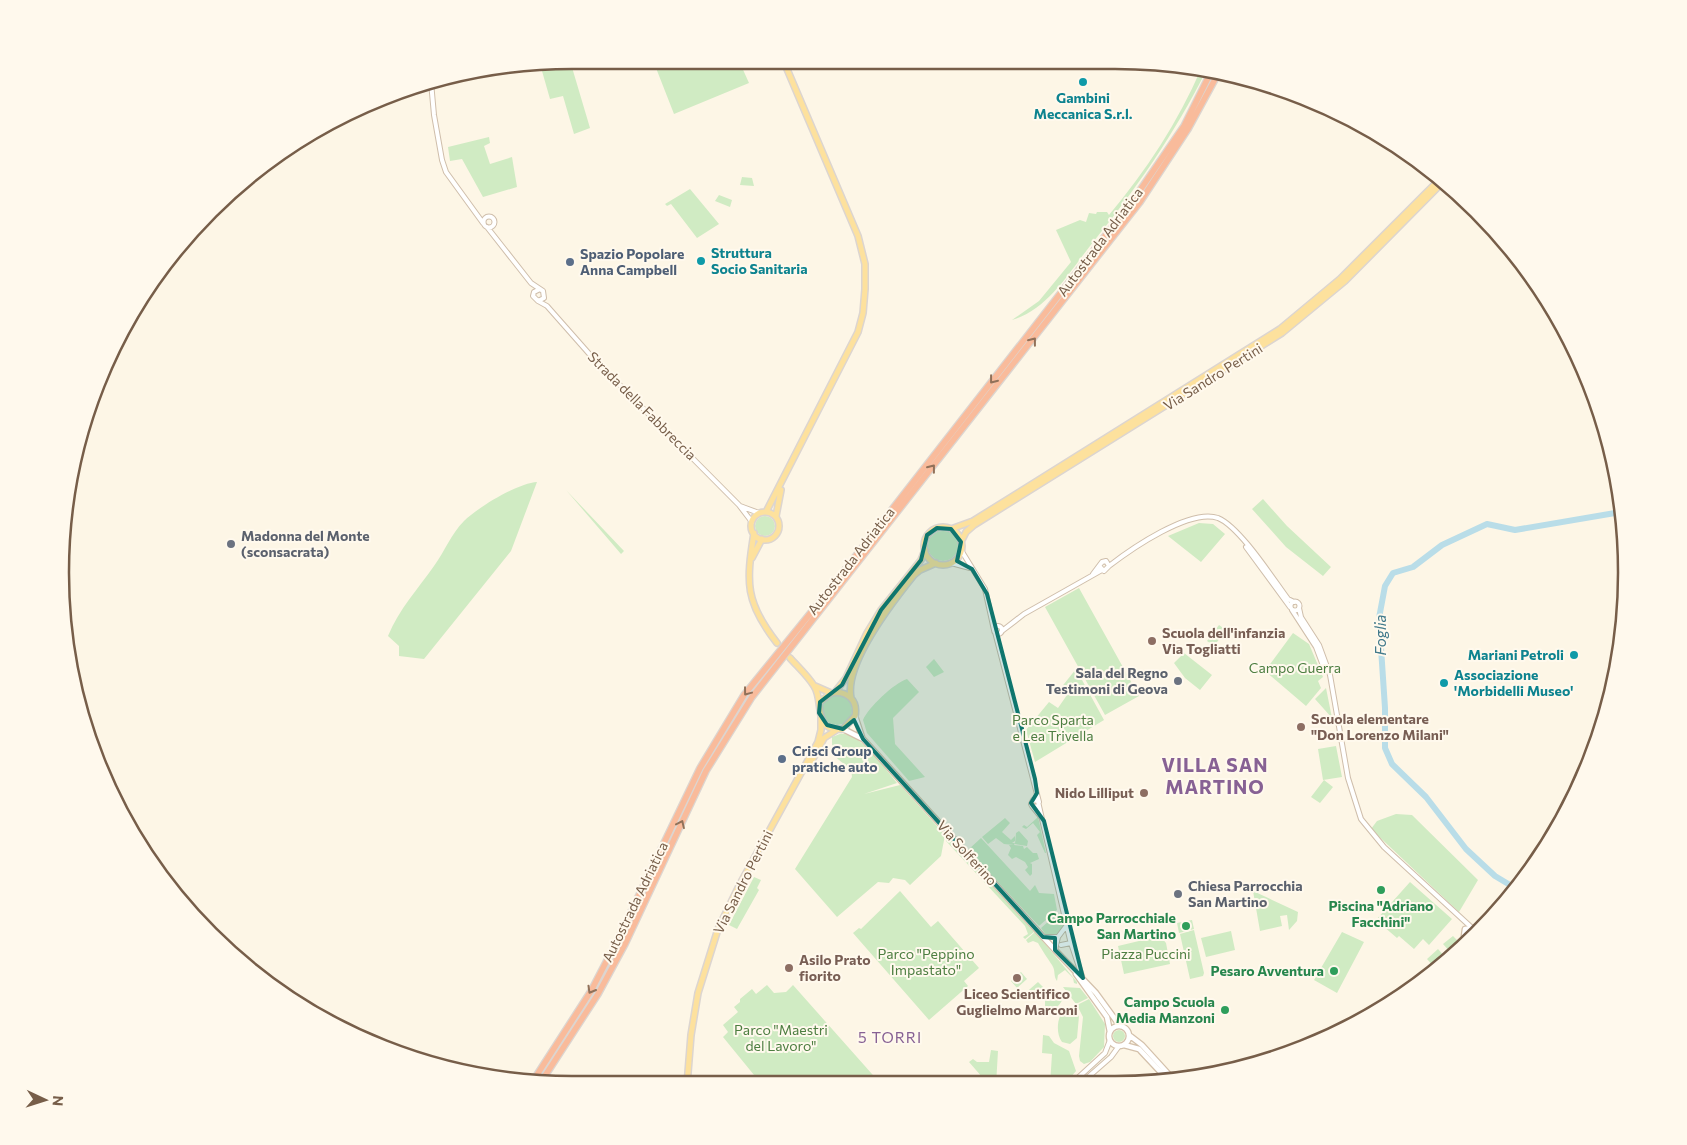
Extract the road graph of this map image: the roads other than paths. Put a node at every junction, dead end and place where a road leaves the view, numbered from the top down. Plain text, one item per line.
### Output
1 (787, 69) edge
2 (1208, 77) edge
3 (1215, 79) edge
4 (432, 89) edge
5 (1435, 185) edge
6 (1438, 187) edge
7 (476, 215) junction
8 (486, 217) junction
9 (483, 223) junction
10 (490, 227) junction
11 (536, 291) junction
12 (544, 298) junction
13 (538, 301) junction
14 (547, 306) junction
15 (787, 473) junction
16 (739, 505) junction
17 (766, 512) junction
18 (758, 513) junction
19 (776, 516) junction
20 (752, 522) junction
21 (951, 529) junction
22 (754, 533) junction
23 (1238, 535) junction
24 (762, 540) junction
25 (961, 542) junction
26 (925, 550) junction
27 (961, 550) junction
28 (1118, 559) junction
29 (1106, 561) junction
30 (750, 563) junction
31 (936, 563) junction
32 (951, 563) junction
33 (1099, 566) junction
34 (1109, 566) junction
35 (972, 569) junction
36 (1102, 570) junction
37 (1093, 574) junction
38 (1294, 602) junction
39 (1299, 608) junction
40 (1291, 609) junction
41 (992, 618) junction
42 (1016, 620) junction
43 (999, 626) junction
44 (995, 631) junction
45 (1002, 632) junction
46 (777, 643) dead end
47 (1000, 646) junction
48 (790, 658) dead end
49 (1329, 679) junction
50 (814, 685) junction
51 (833, 692) junction
52 (852, 698) junction
53 (820, 702) junction
54 (854, 716) junction
55 (821, 718) junction
56 (841, 729) junction
57 (863, 739) junction
58 (1037, 793) junction
59 (1034, 800) junction
60 (1039, 804) junction
61 (1033, 807) junction
62 (1044, 821) junction
63 (1052, 855) junction
64 (1046, 856) dead end
65 (1460, 918) junction
66 (1067, 925) junction
67 (1472, 927) joint
68 (1464, 934) joint
69 (1043, 937) junction
70 (1058, 937) junction
71 (1071, 943) junction
72 (1061, 945) dead end
73 (1054, 950) junction
74 (1071, 966) junction
75 (1083, 978) junction
76 (1120, 1026) junction
77 (1110, 1032) junction
78 (1129, 1035) junction
79 (1110, 1040) junction
80 (1121, 1045) junction
81 (1168, 1073) edge
82 (1162, 1074) edge
83 (537, 1075) edge
84 (545, 1075) edge
85 (690, 1076) edge
86 (690, 1076) edge
87 (1080, 1076) edge
88 (1089, 1076) edge

1 - 15 main road
2 -> 83 highway, Autostrada Adriatica
84 -> 3 highway, Autostrada Adriatica
4 - 7 street
5 - 21 main road, Via Sandro Pertini
6 - 25 main road, Via Sandro Pertini
7 - 8 street
7 - 9 street
8 - 9 street
8 - 10 street
9 - 10 street
10 - 11 street, Strada della Fabbreccia
11 - 12 street, Strada della Fabbreccia
11 - 13 street, Strada della Fabbreccia
12 - 13 street
12 - 14 street, Strada della Fabbreccia
13 - 14 street, Strada della Fabbreccia
14 - 16 street, Strada della Fabbreccia
15 - 17 main road
15 - 19 main road
16 - 18 street, Strada della Fabbreccia
16 - 20 street, Strada della Fabbreccia
17 - 18 main road
17 - 19 main road
18 - 20 main road
19 - 24 main road
20 - 22 main road
21 - 25 main road
21 - 26 main road, Via Sandro Pertini
22 - 24 main road
22 - 30 main road
23 - 28 street
23 - 38 street
23 - 40 street
24 - 30 main road
25 - 27 main road
26 - 31 main road
26 - 51 main road, Via Sandro Pertini
27 - 32 main road
27 - 35 street
28 - 29 street
28 - 34 street
29 - 33 street
29 - 34 street
30 - 46 main road
31 - 32 main road
31 - 52 main road
32 - 35 street
33 - 36 street
33 - 37 street
34 - 36 street
35 - 41 street
36 - 37 street
37 - 42 street
38 - 39 street
38 - 40 street
39 - 40 street
39 - 49 street
40 - 49 street
41 - 43 street
41 - 44 street
42 - 43 street
42 - 45 street
43 - 44 street
43 - 45 street
44 - 45 street
44 - 47 street
45 - 47 street
47 - 58 street
48 - 50 main road
49 - 65 street
50 - 51 main road
50 - 53 main road
51 - 52 main road
51 - 53 main road, Via Sandro Pertini
52 - 54 main road
53 - 55 main road, Via Sandro Pertini
54 - 56 main road, Via Sandro Pertini
54 - 57 main road, Via Solferino
55 - 56 main road
55 - 85 main road, Via Sandro Pertini
56 - 57 main road, Via Solferino
56 - 86 main road, Via Sandro Pertini
57 - 69 main road, Via Solferino
58 - 59 street
58 - 60 street
59 - 60 street
59 - 61 street
60 - 61 street
60 - 62 street
61 - 62 street
62 - 63 street
63 - 64 street
63 - 66 street
65 - 67 street
65 - 68 street
66 - 70 street
66 - 71 street
67 - 68 main road
69 - 70 street
69 - 73 main road, Via Solferino
70 - 73 street
71 - 72 street
71 - 75 street
73 - 74 main road, Via Solferino
74 - 75 main road, Via Solferino
74 - 77 main road, Via Solferino
75 - 76 main road, Via Solferino
76 - 77 main road
76 - 78 main road, Via Solferino
77 - 79 main road, Via Solferino
78 - 80 main road
78 - 81 main road, Via Solferino
79 - 80 main road
79 - 87 street
80 - 82 main road
80 - 88 street

